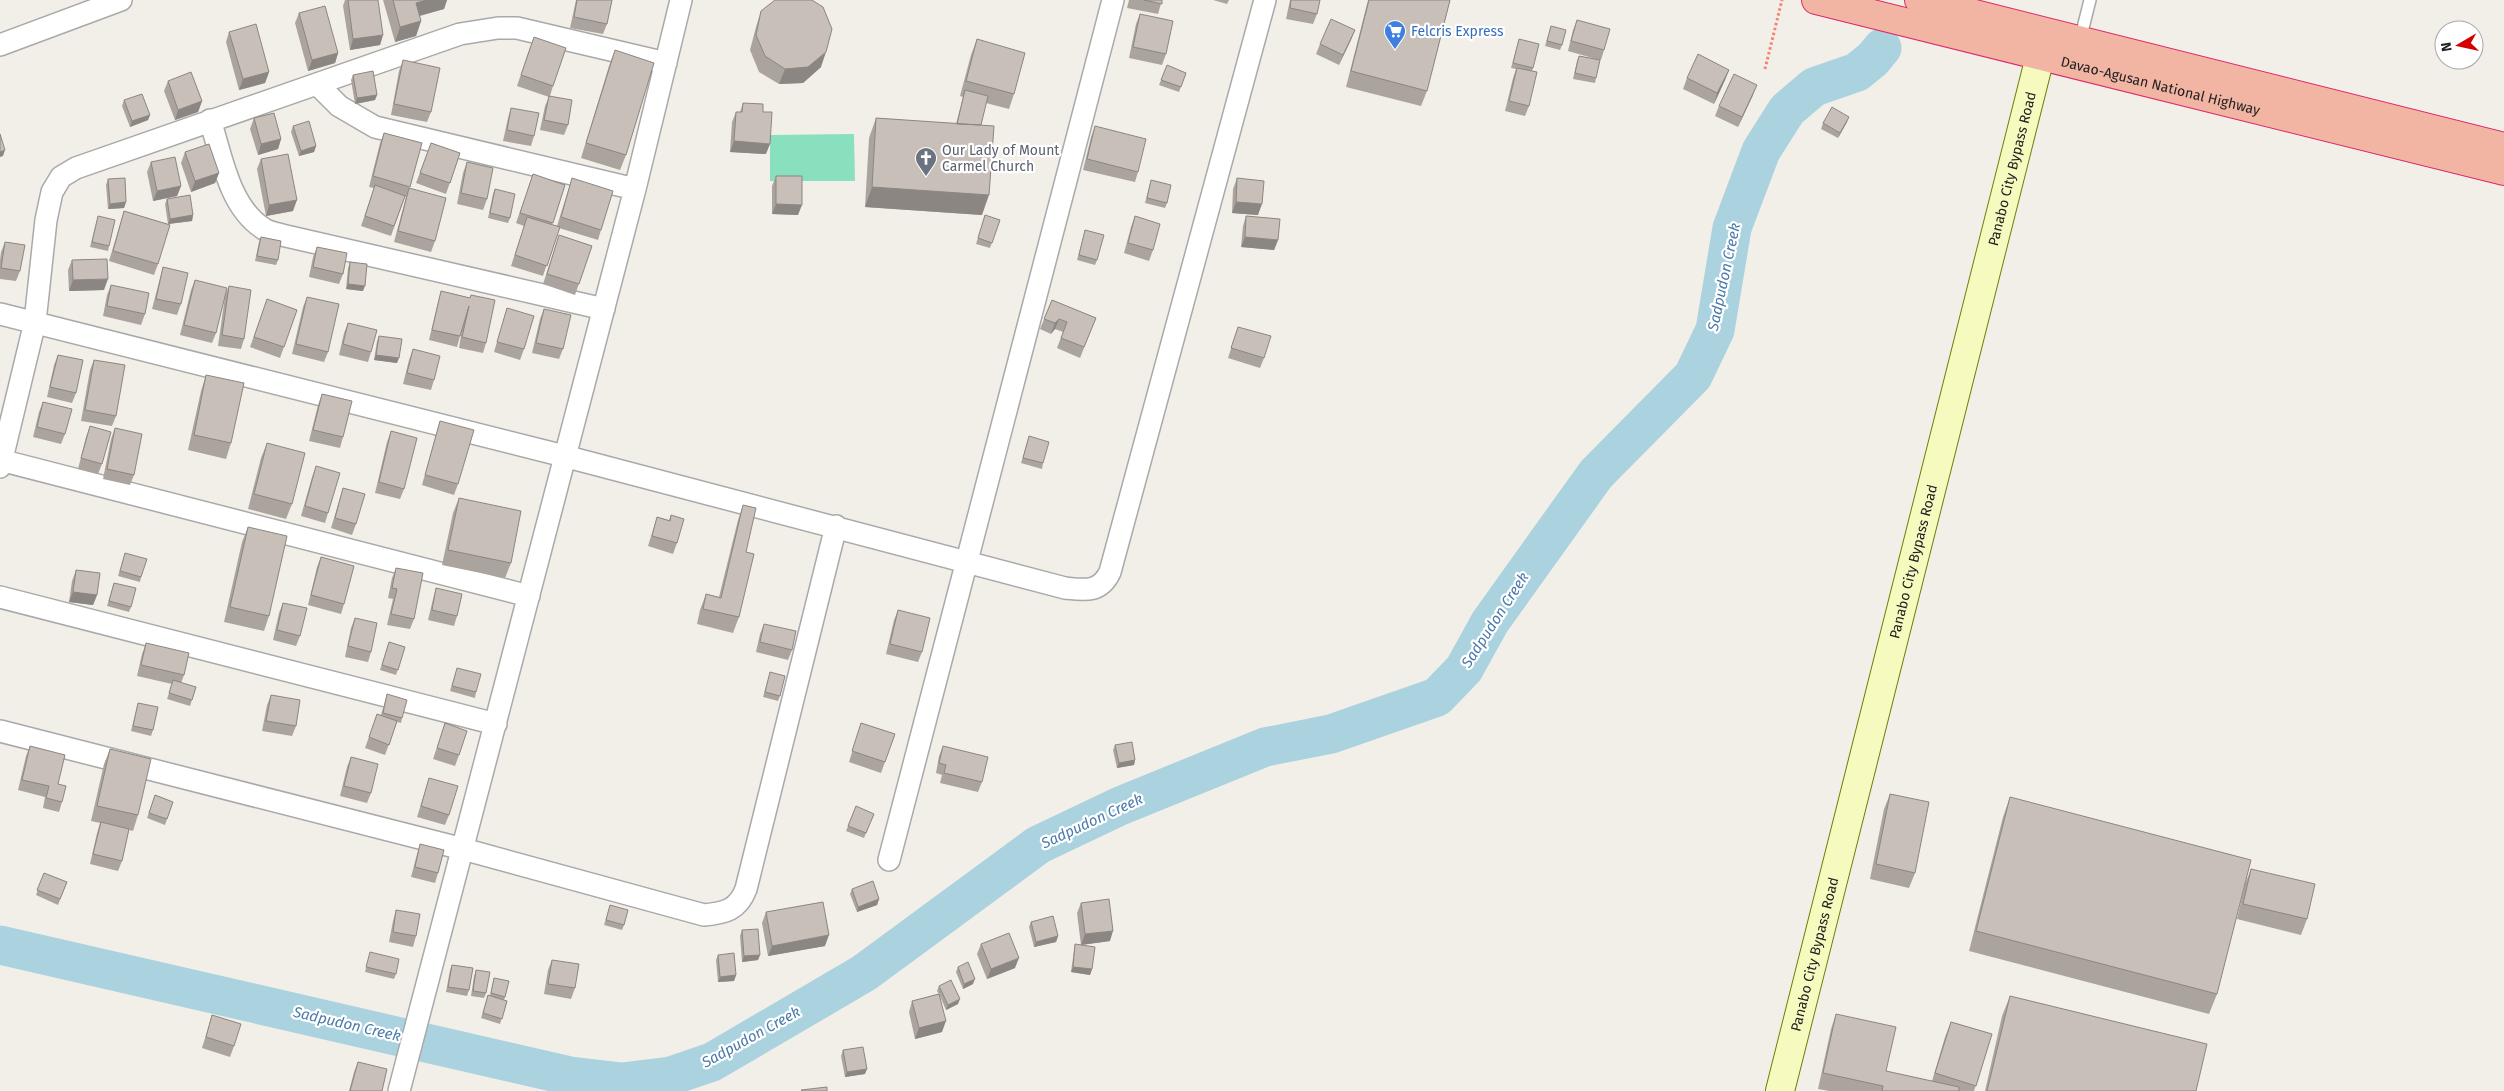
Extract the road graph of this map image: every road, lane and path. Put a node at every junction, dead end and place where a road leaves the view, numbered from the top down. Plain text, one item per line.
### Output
1 (121, 0) edge
2 (681, 0) edge
3 (1113, 0) edge
4 (1265, 0) edge
5 (1782, 0) edge
6 (1816, 0) edge
7 (1919, 0) edge
8 (2090, 0) edge
9 (2080, 40) junction
10 (2043, 43) junction
11 (0, 45) edge
12 (666, 63) junction
13 (1765, 69) dead end
14 (317, 84) junction
15 (210, 120) junction
16 (2504, 147) edge
17 (2504, 171) edge
18 (635, 190) junction
19 (604, 308) junction
20 (0, 314) edge
21 (35, 322) junction
22 (564, 456) junction
23 (1, 463) edge
24 (836, 526) junction
25 (967, 561) junction
26 (529, 596) junction
27 (0, 597) edge
28 (496, 724) junction
29 (0, 731) edge
30 (463, 849) junction
31 (889, 860) dead end
32 (402, 1081) edge
33 (1780, 1091) edge

1 - 11 street
2 - 12 street
3 - 25 street
4 - 25 street
5 - 13 path
6 - 10 highway, Davao-Agusan National Highway
7 - 10 highway, Davao-Agusan National Highway
8 - 9 lane
9 - 10 highway, Davao-Agusan National Highway
9 - 16 highway, Davao-Agusan National Highway
10 - 17 highway, Davao-Agusan National Highway
10 - 33 main road, Panabo City Bypass Road
12 - 14 street
12 - 18 street
14 - 15 street
14 - 18 street
15 - 19 street
15 - 21 street
18 - 19 street
19 - 22 street
20 - 21 street
21 - 22 street
21 - 23 street
22 - 24 street
22 - 26 street
23 - 26 street
24 - 25 street
24 - 30 street
25 - 31 street
26 - 28 street
27 - 28 street
28 - 30 street
29 - 30 street
30 - 32 street

